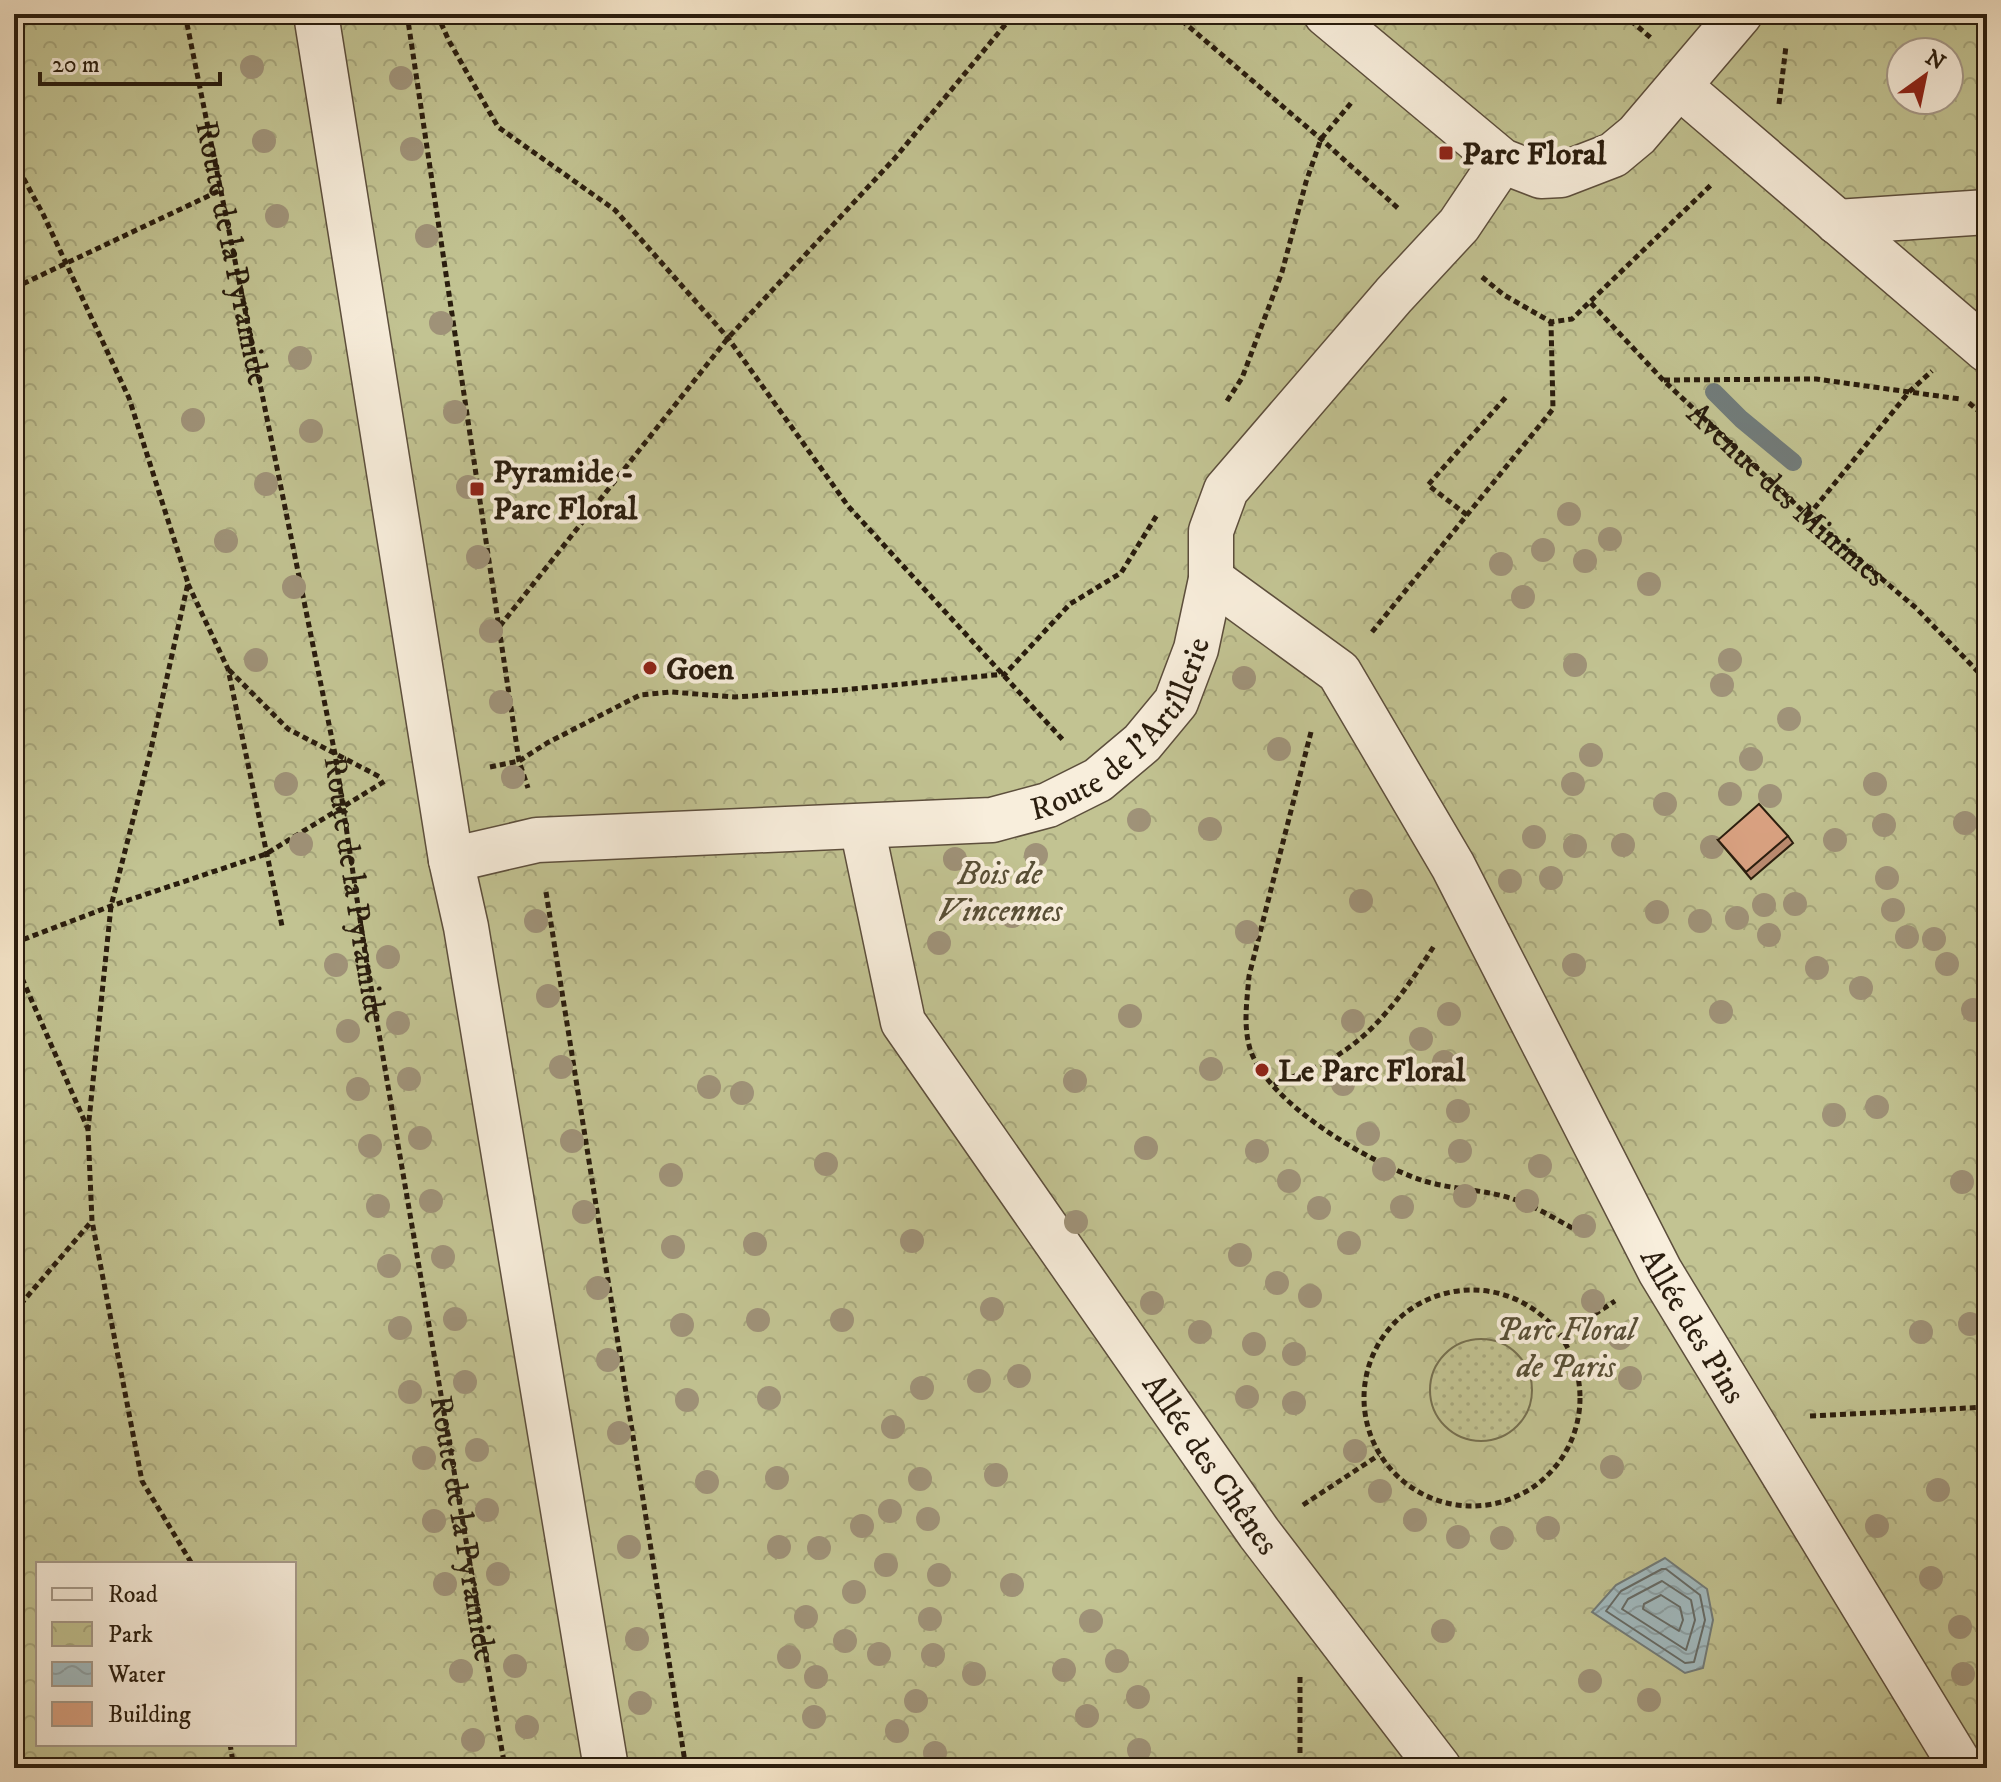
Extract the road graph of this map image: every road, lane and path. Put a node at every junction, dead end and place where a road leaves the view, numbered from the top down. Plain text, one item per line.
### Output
1 (185, 14) edge
2 (316, 14) edge
3 (407, 14) edge
4 (437, 14) edge
5 (1014, 14) edge
6 (1174, 14) edge
7 (1326, 14) edge
8 (1623, 14) edge
9 (1633, 14) edge
10 (1740, 14) edge
11 (1786, 44) dead end
12 (1679, 86) junction
13 (1355, 99) dead end
14 (1778, 107) dead end
15 (1321, 139) junction
16 (14, 161) edge
17 (1502, 161) junction
18 (1723, 174) dead end
19 (221, 190) junction
20 (1987, 212) edge
21 (1837, 222) junction
22 (65, 262) junction
23 (14, 288) edge
24 (1591, 303) junction
25 (1572, 319) dead end
26 (1551, 322) dead end
27 (728, 338) junction
28 (1978, 343) edge
29 (1663, 380) junction
30 (1909, 392) junction
31 (1507, 396) dead end
32 (1227, 402) dead end
33 (1987, 418) edge
34 (1163, 505) dead end
35 (1467, 515) junction
36 (1808, 516) junction
37 (1211, 579) junction
38 (188, 583) junction
39 (500, 626) junction
40 (228, 669) junction
41 (1339, 672) junction
42 (1005, 674) junction
43 (1987, 681) edge
44 (335, 754) junction
45 (519, 761) junction
46 (438, 777) junction
47 (386, 780) junction
48 (1098, 780) junction
49 (343, 808) junction
50 (862, 827) junction
51 (537, 840) junction
52 (266, 854) junction
53 (451, 860) junction
54 (1460, 880) junction
55 (111, 906) junction
56 (282, 926) dead end
57 (14, 943) edge
58 (14, 960) edge
59 (1273, 1085) junction
60 (88, 1130) junction
61 (92, 1221) junction
62 (1581, 1232) dead end
63 (1660, 1271) junction
64 (14, 1312) edge
65 (1561, 1336) junction
66 (1987, 1407) edge
67 (1749, 1419) junction
68 (1379, 1455) junction
69 (1259, 1533) junction
70 (191, 1562) edge
71 (230, 1746) edge
72 (234, 1768) edge
73 (505, 1768) edge
74 (606, 1768) edge
75 (686, 1768) edge
76 (1439, 1768) edge
77 (1962, 1768) edge

1 - 19 path, Route de la Pyramide
2 - 46 street
3 - 39 path
4 - 27 path
5 - 27 path
6 - 15 path
7 - 17 street
8 - 9 path
10 - 12 street
11 - 14 path
12 - 17 street
12 - 21 street
13 - 15 path
15 - 32 path
16 - 22 path
17 - 37 street, Route de l'Artillerie
18 - 24 path
19 - 22 path
19 - 44 path, Route de la Pyramide
20 - 21 street
21 - 28 street
22 - 23 path
22 - 38 path
24 - 25 path
24 - 29 path, Avenue des Minimes
26 - 35 path
27 - 39 path
27 - 42 path
28 - 30 path
29 - 30 path
29 - 36 path, Avenue des Minimes
30 - 33 path
30 - 36 path
31 - 35 path
34 - 42 path
35 - 41 path
36 - 43 path, Avenue des Minimes
37 - 41 street
37 - 48 street, Route de l'Artillerie
38 - 40 path
38 - 55 path
39 - 45 path
40 - 44 path
40 - 52 path
41 - 54 street, Allée des Pins
41 - 59 path
42 - 45 path
42 - 48 path
44 - 47 path
44 - 49 path, Route de la Pyramide
45 - 46 path
45 - 51 path
46 - 47 path
46 - 53 street
47 - 49 path
48 - 50 street, Route de l'Artillerie
49 - 52 path
49 - 73 path, Route de la Pyramide
50 - 51 street, Route de l'Artillerie
50 - 69 street, Allée des Chênes
51 - 53 street, Route de l'Artillerie
51 - 75 path
52 - 55 path
52 - 56 path
53 - 74 street
54 - 59 path
54 - 63 street, Allée des Pins
55 - 57 path
55 - 60 path
58 - 60 path
59 - 62 path
60 - 61 path
61 - 64 path
61 - 70 path
63 - 65 path
63 - 67 street, Allée des Pins
65 - 68 path
65 - 68 path
66 - 67 path
67 - 77 street, Allée des Pins
68 - 69 path
69 - 76 street, Allée des Chênes
71 - 72 path

